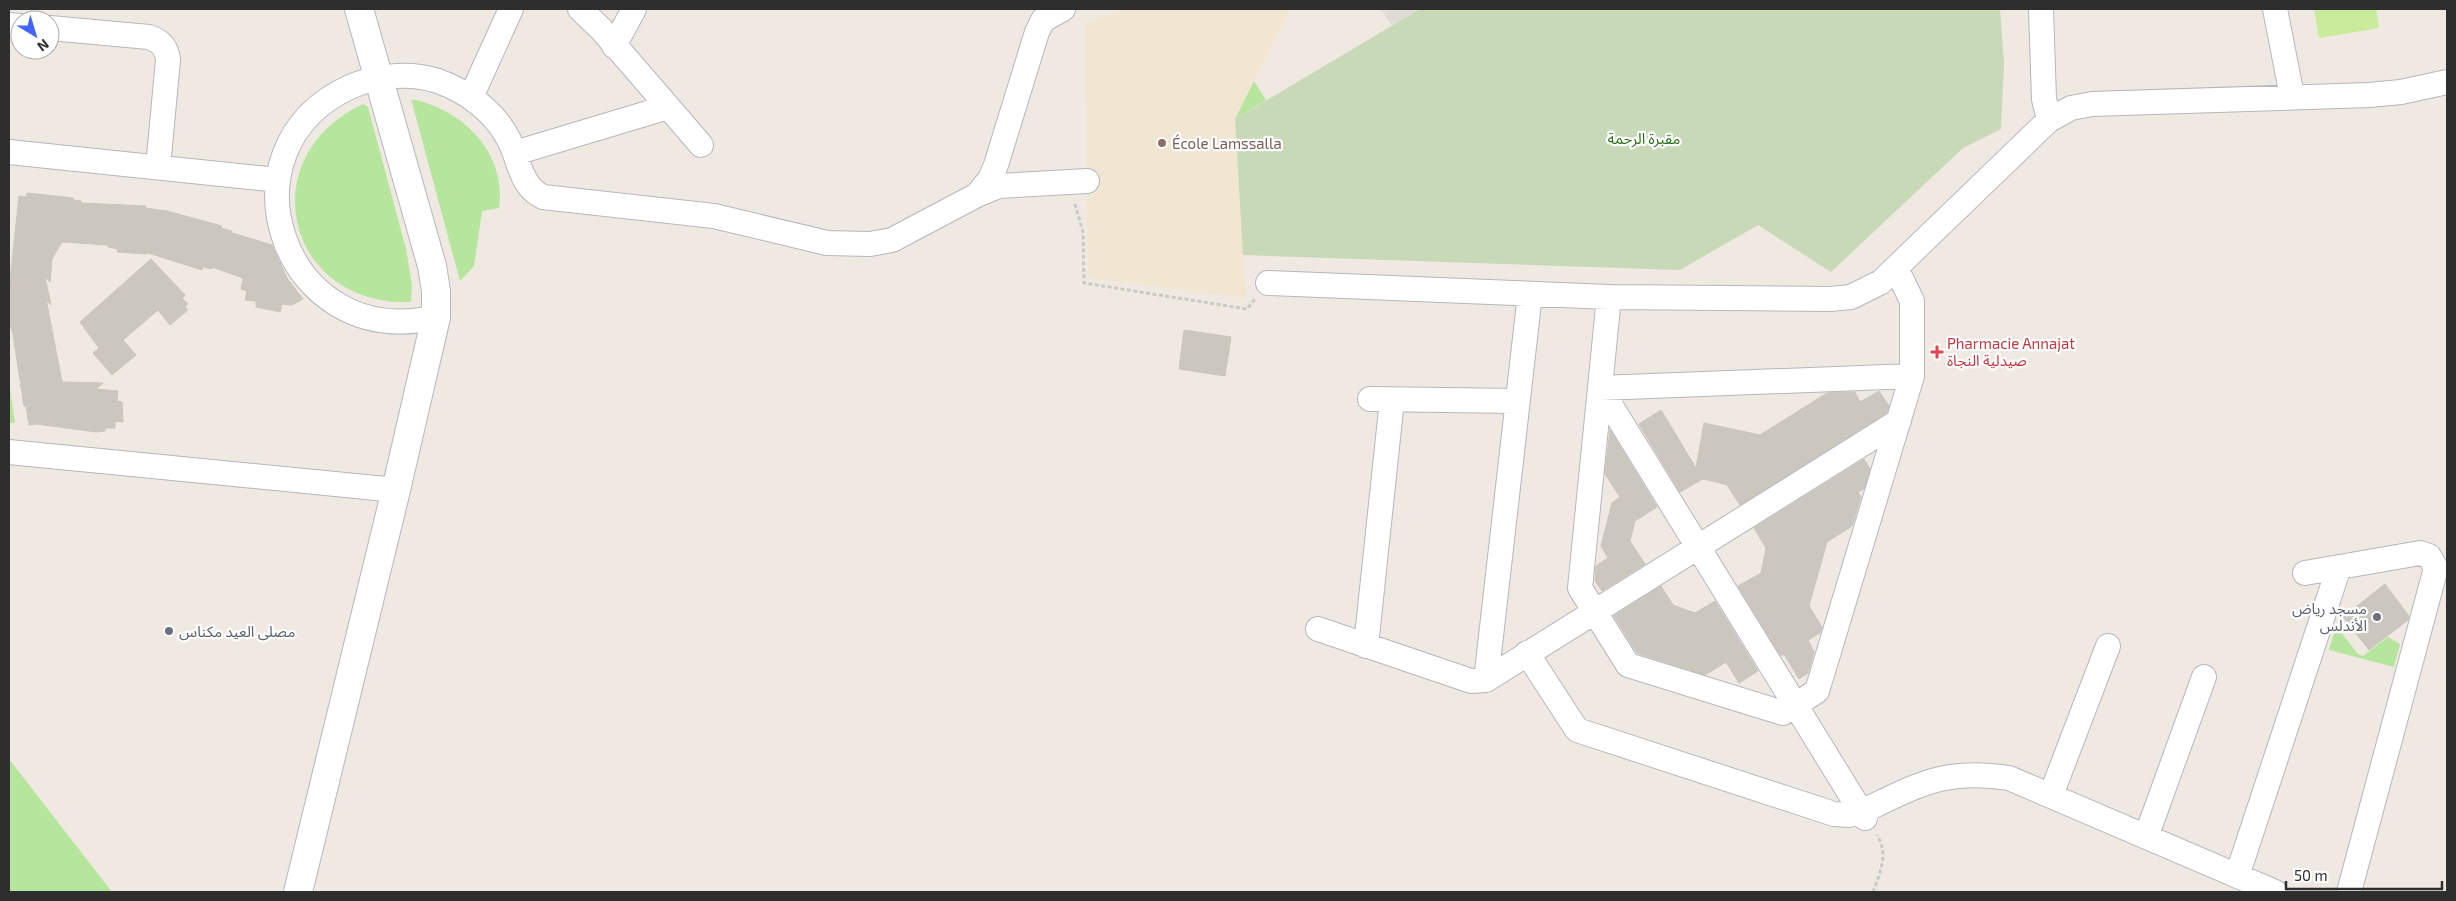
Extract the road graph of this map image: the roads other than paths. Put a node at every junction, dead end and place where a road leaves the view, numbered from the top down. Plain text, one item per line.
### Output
1 (360, 9) edge
2 (511, 9) edge
3 (580, 9) edge
4 (634, 9) edge
5 (1063, 9) edge
6 (2041, 9) edge
7 (2275, 9) edge
8 (60, 29) edge
9 (614, 46) junction
10 (380, 78) junction
11 (2447, 82) edge
12 (2292, 96) junction
13 (471, 97) junction
14 (668, 107) junction
15 (2049, 120) junction
16 (701, 145) dead end
17 (9, 152) edge
18 (515, 153) junction
19 (158, 167) junction
20 (278, 180) junction
21 (1079, 181) road end
22 (977, 195) junction
23 (1896, 268) junction
24 (1268, 283) road end
25 (1530, 294) junction
26 (1609, 297) junction
27 (436, 317) junction
28 (1912, 376) junction
29 (1600, 388) junction
30 (1518, 401) junction
31 (1898, 421) junction
32 (9, 452) edge
33 (396, 490) junction
34 (1698, 546) junction
35 (2339, 567) junction
36 (2305, 573) dead end
37 (1594, 611) junction
38 (1318, 629) dead end
39 (1366, 646) junction
40 (2108, 646) dead end
41 (1527, 653) junction
42 (2204, 676) dead end
43 (1486, 680) junction
44 (1796, 705) junction
45 (2051, 795) junction
46 (1863, 815) junction
47 (2146, 837) junction
48 (2237, 876) junction
49 (298, 892) edge
50 (2275, 892) edge
51 (2349, 892) edge

1 - 10 street
2 - 13 street
3 - 9 street
4 - 9 street
5 - 22 street
6 - 15 street
7 - 12 street
8 - 19 street
9 - 14 street
10 - 13 street
10 - 20 street
10 - 27 street
11 - 12 street
12 - 15 street
13 - 18 street
14 - 16 street
14 - 18 street
15 - 23 street
17 - 19 street
18 - 22 street
19 - 20 street
20 - 27 street
21 - 22 street
23 - 26 street
23 - 28 street
24 - 25 street
25 - 26 street
25 - 30 street
26 - 29 street
27 - 33 street
28 - 29 street
28 - 31 street
29 - 34 street
29 - 37 street
30 - 39 street
30 - 43 street
31 - 34 street
31 - 44 street
32 - 33 street
33 - 49 street
34 - 37 street
34 - 44 street
35 - 36 street
35 - 48 street
35 - 51 street
37 - 41 street
37 - 44 street
38 - 39 street
39 - 43 street
40 - 45 street
41 - 43 street
41 - 46 street
42 - 47 street
44 - 46 street
45 - 46 street
45 - 47 street
47 - 48 street
48 - 50 street

